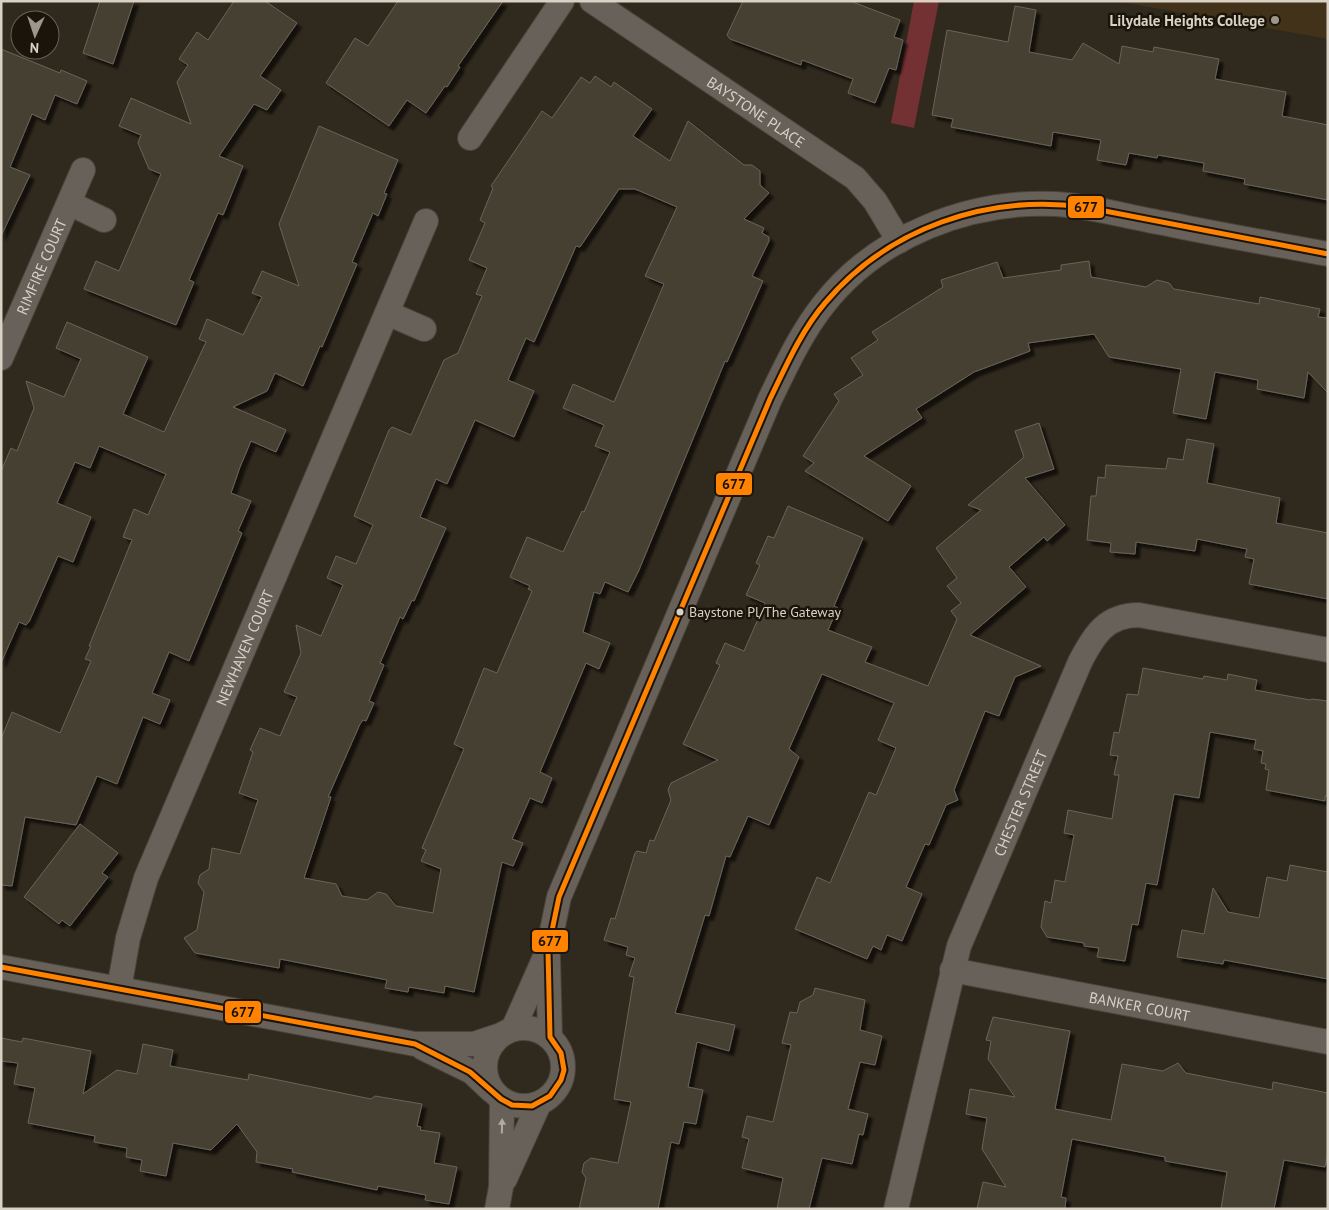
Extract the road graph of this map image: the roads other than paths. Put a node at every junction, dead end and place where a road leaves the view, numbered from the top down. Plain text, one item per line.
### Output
1 (562, 1) edge
2 (592, 1) edge
3 (470, 138) dead end
4 (83, 170) dead end
5 (69, 203) junction
6 (104, 220) dead end
7 (426, 221) dead end
8 (899, 241) junction
9 (1328, 254) edge
10 (387, 313) junction
11 (424, 329) dead end
12 (1, 358) edge
13 (1328, 650) edge
14 (548, 950) junction
15 (1, 967) edge
16 (952, 970) junction
17 (119, 989) junction
18 (507, 1032) junction
19 (550, 1037) junction
20 (1328, 1042) edge
21 (415, 1044) junction
22 (497, 1095) junction
23 (539, 1104) junction
24 (499, 1198) edge
25 (896, 1209) edge

1 - 3 street
2 - 8 street, BAYSTONE PLACE
4 - 5 street, RIMFIRE COURT
5 - 6 street, RIMFIRE COURT
5 - 12 street, RIMFIRE COURT
7 - 10 street, NEWHAVEN COURT
8 - 9 street
8 - 14 street
10 - 11 street
10 - 17 street, NEWHAVEN COURT
13 - 16 street, CHESTER STREET
14 - 18 street
14 - 19 street
15 - 17 street
16 - 20 street, BANKER COURT
16 - 25 street, CHESTER STREET
17 - 21 street
18 - 19 street
18 - 21 street
18 - 22 street
19 - 23 street
21 - 22 street
22 - 23 street
24 -> 22 street
23 - 24 street

